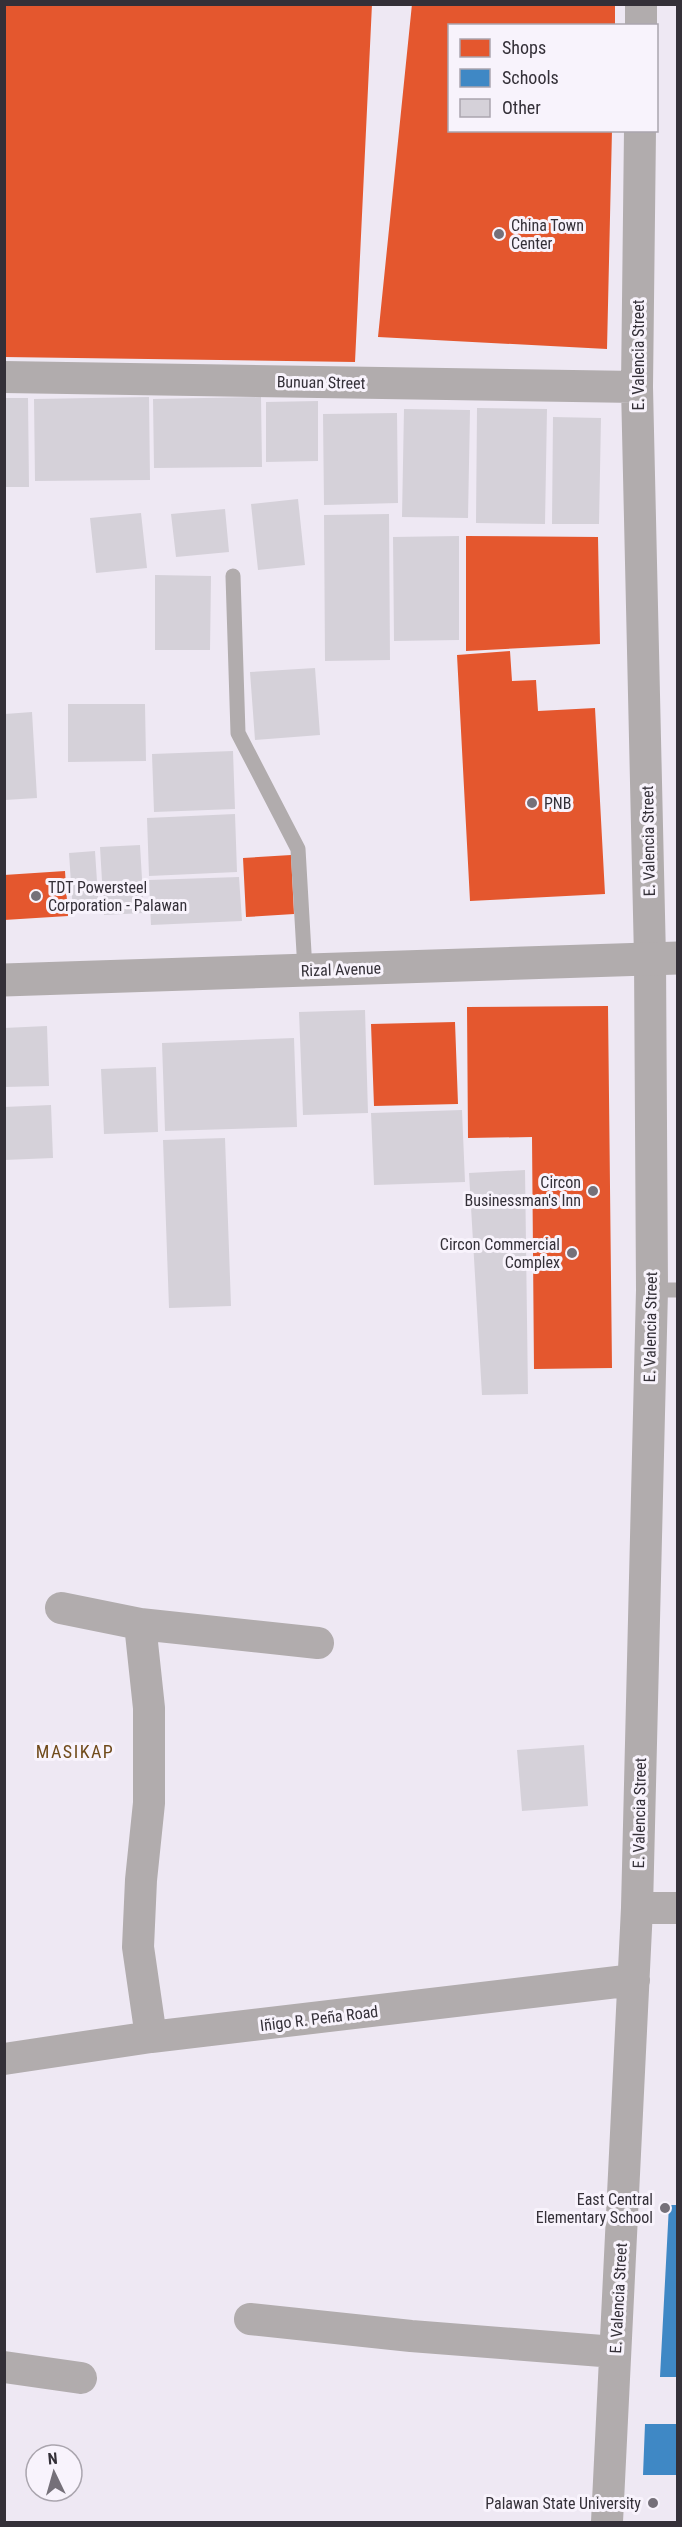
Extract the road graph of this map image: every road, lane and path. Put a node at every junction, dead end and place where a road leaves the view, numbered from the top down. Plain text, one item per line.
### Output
1 (641, 4) edge
2 (641, 24) edge
3 (640, 132) edge
4 (4, 377) edge
5 (637, 387) junction
6 (233, 576) dead end
7 (664, 958) edge
8 (305, 970) junction
9 (4, 980) edge
10 (665, 1290) edge
11 (61, 1608) dead end
12 (140, 1624) junction
13 (318, 1643) dead end
14 (637, 1908) junction
15 (678, 1908) edge
16 (634, 1980) junction
17 (151, 2037) junction
18 (4, 2058) edge
19 (250, 2319) dead end
20 (615, 2352) junction
21 (4, 2367) edge
22 (81, 2378) dead end
23 (607, 2523) edge

1 - 2 street
3 - 5 street, E. Valencia Street
4 - 5 street, Bunuan Street
5 - 7 street, E. Valencia Street
6 - 8 lane
7 - 8 main road, Rizal Avenue
7 - 10 street, E. Valencia Street
8 - 9 main road, Rizal Avenue
10 - 14 street, E. Valencia Street
11 - 12 street
12 - 13 street
12 - 17 street
14 - 15 street
14 - 16 street, E. Valencia Street
16 - 17 street, Iñigo R. Peña Road
16 - 20 street, E. Valencia Street
17 - 18 street, Iñigo R. Peña Road
19 - 20 street
20 - 23 street, E. Valencia Street
21 - 22 street

